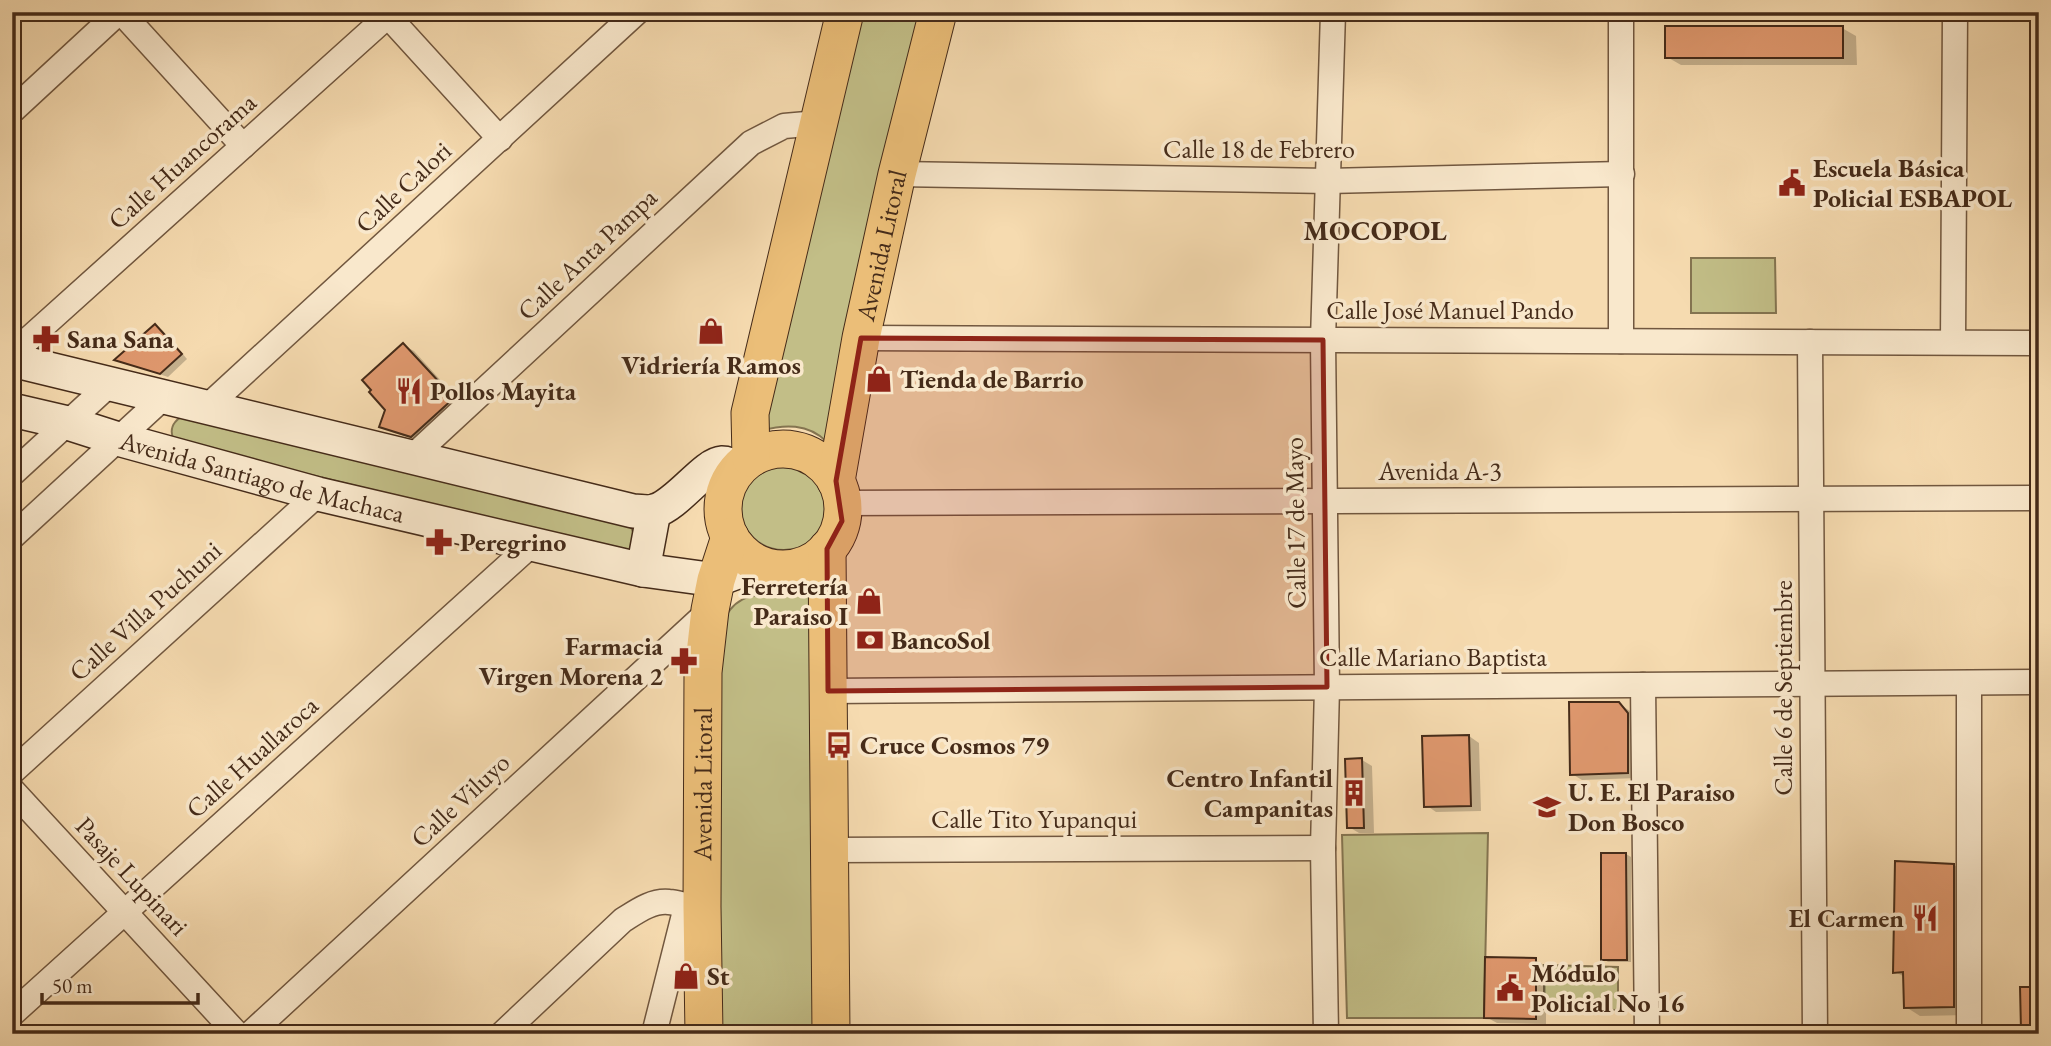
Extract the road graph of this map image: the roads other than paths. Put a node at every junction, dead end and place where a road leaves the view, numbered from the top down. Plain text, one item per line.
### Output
1 (120, 12) edge
2 (637, 12) edge
3 (845, 12) edge
4 (938, 12) edge
5 (1333, 12) edge
6 (1621, 12) edge
7 (1955, 12) edge
8 (390, 14) edge
9 (12, 111) edge
10 (818, 123) junction
11 (500, 139) junction
12 (243, 146) junction
13 (897, 174) junction
14 (1622, 174) junction
15 (1328, 181) junction
16 (861, 338) junction
17 (1323, 340) junction
18 (1621, 341) junction
19 (1810, 342) junction
20 (1953, 342) junction
21 (2039, 343) edge
22 (12, 354) edge
23 (12, 360) edge
24 (110, 384) junction
25 (164, 397) junction
26 (208, 406) junction
27 (12, 410) edge
28 (68, 423) junction
29 (118, 439) junction
30 (411, 458) junction
31 (744, 464) junction
32 (12, 474) edge
33 (839, 492) junction
34 (318, 494) junction
35 (2039, 498) edge
36 (1812, 499) junction
37 (1324, 501) junction
38 (654, 511) junction
39 (12, 537) edge
40 (730, 537) junction
41 (531, 544) junction
42 (827, 549) junction
43 (759, 564) junction
44 (643, 570) junction
45 (713, 595) junction
46 (2039, 682) edge
47 (1969, 683) junction
48 (1813, 684) junction
49 (1643, 685) junction
50 (1327, 687) junction
51 (828, 691) junction
52 (12, 772) edge
53 (12, 790) edge
54 (1324, 848) junction
55 (830, 850) junction
56 (694, 907) junction
57 (125, 912) junction
58 (12, 1014) edge
59 (237, 1034) edge
60 (250, 1034) edge
61 (502, 1034) edge
62 (654, 1034) edge
63 (704, 1034) edge
64 (831, 1034) edge
65 (1326, 1034) edge
66 (1647, 1034) edge
67 (1815, 1034) edge
68 (1969, 1034) edge

1 - 9 street
1 - 12 street
2 - 11 street, Calle Calori
3 - 10 main road
4 - 13 main road, Avenida Litoral
5 - 15 street, Calle 17 de Mayo
6 - 14 street
7 - 20 street
8 - 11 street
8 - 12 street, Calle Huancorama
10 - 30 street, Calle Anta Pampa
10 - 31 main road
11 - 26 street, Calle Calori
12 - 22 street, Calle Huancorama
13 - 15 street, Calle 18 de Febrero
13 - 16 main road, Avenida Litoral
14 - 15 street, Calle 18 de Febrero
14 - 18 street
15 - 17 street, Calle 17 de Mayo
16 - 17 street, Calle José Manuel Pando
16 - 33 main road, Avenida Litoral
17 - 18 street, Calle José Manuel Pando
17 - 37 street, Calle 17 de Mayo
18 - 19 street, Calle José Manuel Pando
19 - 20 street, Calle José Manuel Pando
19 - 36 street, Calle 6 de Septiembre
20 - 21 street, Calle José Manuel Pando
23 - 24 street, Avenida Santiago de Machaca
24 - 25 street, Avenida Santiago de Machaca
24 - 28 street
25 - 26 street, Avenida Santiago de Machaca
25 - 29 street
26 - 30 street, Avenida Santiago de Machaca
27 - 28 street, Avenida Santiago de Machaca
28 - 29 street, Avenida Santiago de Machaca
28 - 32 street
29 - 34 street, Avenida Santiago de Machaca
29 - 39 street
30 - 38 street, Avenida Santiago de Machaca
31 - 33 main road
31 - 38 street
31 - 40 main road
33 - 37 street, Avenida A-3
33 - 42 main road
34 - 41 street, Avenida Santiago de Machaca
34 - 52 street, Calle Villa Puchuni
35 - 36 street, Avenida A-3
36 - 37 street, Avenida A-3
36 - 48 street, Calle 6 de Septiembre
37 - 50 street, Calle 17 de Mayo
38 - 44 street
40 - 43 main road
40 - 45 main road, Avenida Litoral
41 - 44 street, Avenida Santiago de Machaca
41 - 57 street, Calle Huallaroca
42 - 43 main road
42 - 51 main road
43 - 45 street, Avenida Santiago de Machaca
44 - 45 street, Avenida Santiago de Machaca
45 - 56 main road, Avenida Litoral
45 - 60 street, Calle Viluyo
46 - 47 street, Calle Mariano Baptista
47 - 48 street, Calle Mariano Baptista
47 - 68 street
48 - 49 street, Calle Mariano Baptista
48 - 67 street, Calle 6 de Septiembre
49 - 50 street, Calle Mariano Baptista
49 - 66 street
50 - 51 street, Calle Mariano Baptista
50 - 54 street, Calle 17 de Mayo
51 - 55 main road
53 - 57 street, Pasaje Lupinari
54 - 55 street, Calle Tito Yupanqui
54 - 65 street, Calle 17 de Mayo
55 - 64 main road
56 - 61 street
56 - 62 street
56 - 63 main road, Avenida Litoral
57 - 58 street, Calle Huallaroca
57 - 59 street, Pasaje Lupinari

